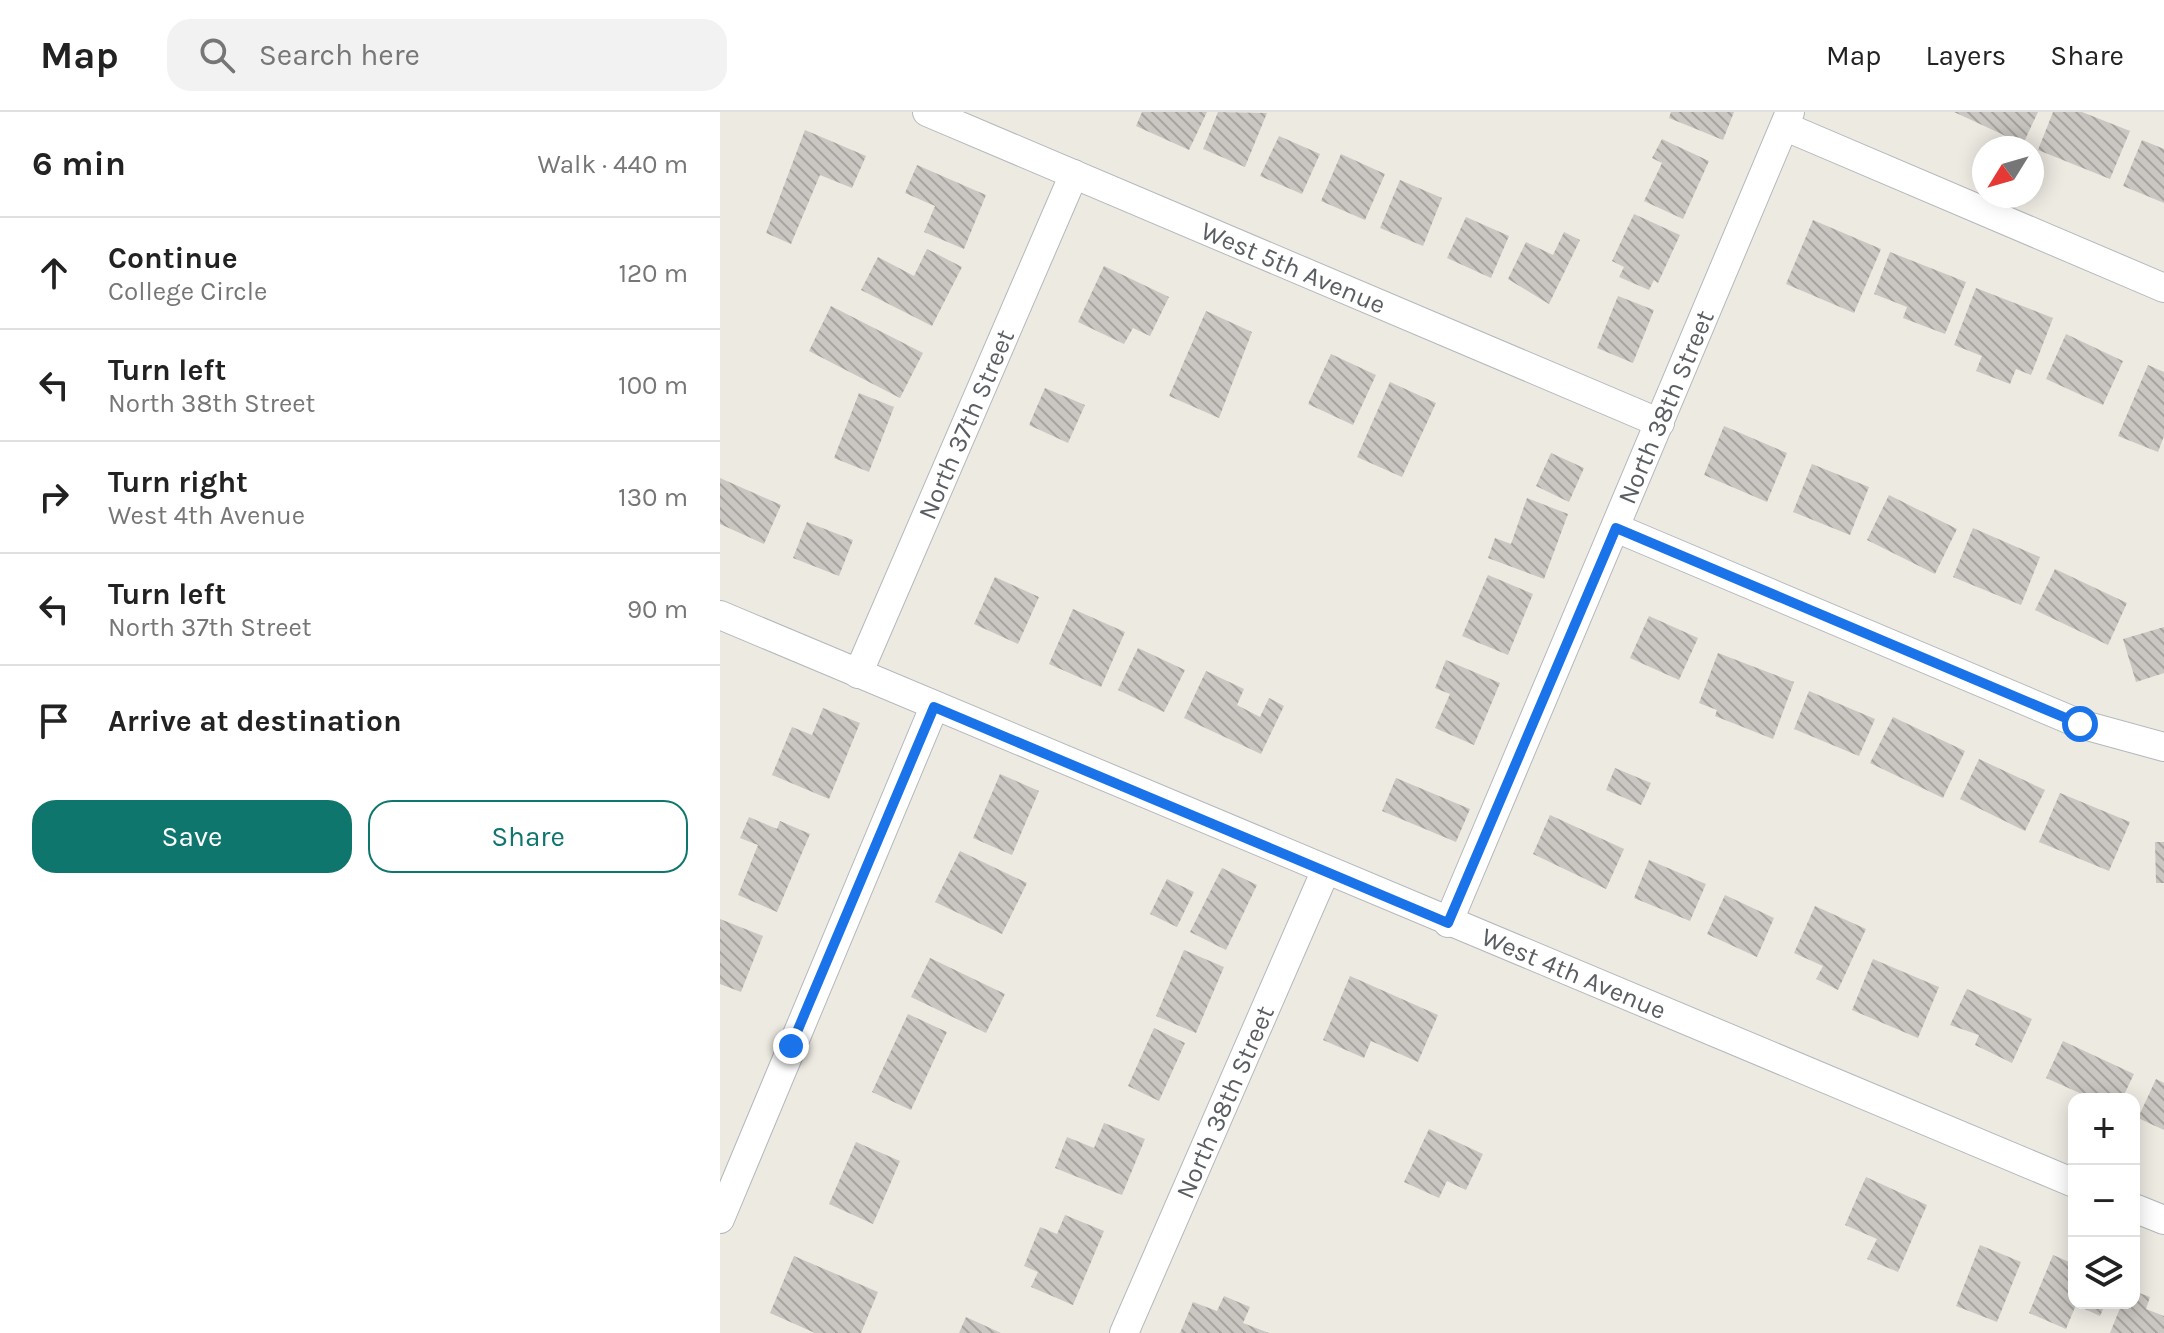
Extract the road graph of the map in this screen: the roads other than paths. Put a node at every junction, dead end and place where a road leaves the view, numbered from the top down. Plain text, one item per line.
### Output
1 (927, 112) edge
2 (1788, 120) edge
3 (1074, 174) junction
4 (2164, 288) edge
5 (1660, 423) junction
6 (1616, 528) junction
7 (720, 615) edge
8 (858, 674) junction
9 (934, 707) junction
10 (2164, 747) edge
11 (1325, 872) junction
12 (1448, 923) junction
13 (2068, 1181) edge
14 (2140, 1210) edge
15 (720, 1219) edge
16 (2164, 1220) edge
17 (1124, 1333) edge

1 - 3 street, West 5th Avenue
2 - 4 street
2 - 5 street, North 38th Street
3 - 5 street, West 5th Avenue
3 - 8 street, North 37th Street
5 - 6 street, North 38th Street
6 - 10 street
6 - 12 street, North 38th Street
7 - 8 street, West 4th Avenue
8 - 9 street, West 4th Avenue
9 - 11 street, West 4th Avenue
9 - 15 street
11 - 12 street, West 4th Avenue
11 - 17 street, North 38th Street
12 - 13 street, West 4th Avenue
14 - 16 street

